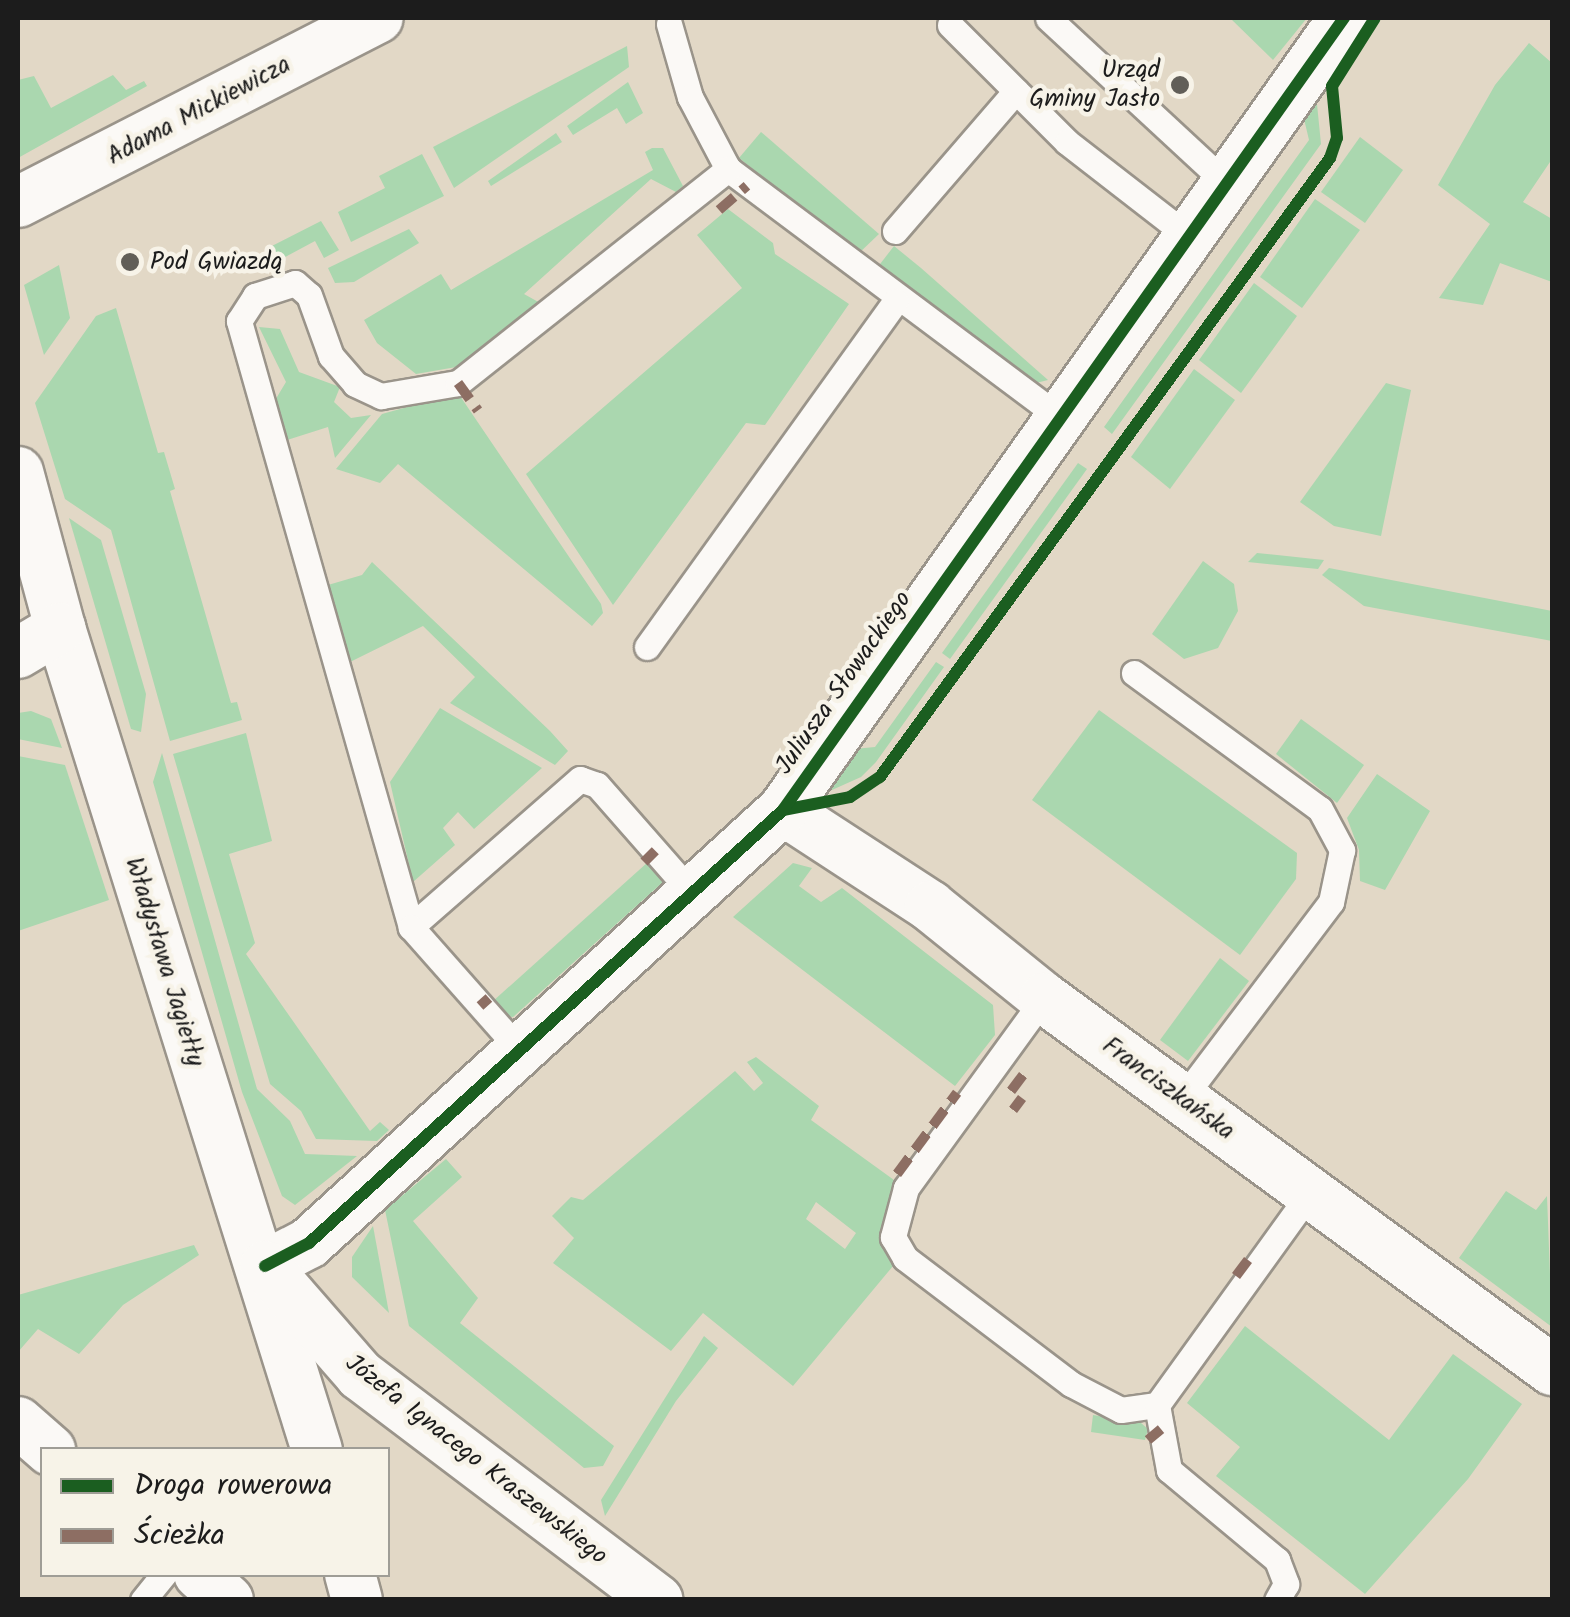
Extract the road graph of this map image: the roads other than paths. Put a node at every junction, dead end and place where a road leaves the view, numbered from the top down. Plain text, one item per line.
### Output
1 (378, 18) edge
2 (1048, 18) edge
3 (1344, 18) edge
4 (669, 24) dead end
5 (950, 25) dead end
6 (312, 32) edge
7 (1016, 92) junction
8 (728, 170) junction
9 (1224, 182) junction
10 (18, 202) edge
11 (895, 230) dead end
12 (1187, 235) junction
13 (896, 301) junction
14 (1059, 418) junction
15 (18, 472) edge
16 (60, 628) junction
17 (647, 648) dead end
18 (18, 653) edge
19 (1134, 673) dead end
20 (784, 810) junction
21 (692, 892) junction
22 (411, 927) junction
23 (1044, 998) junction
24 (520, 1050) junction
25 (1181, 1100) junction
26 (1310, 1193) junction
27 (265, 1266) junction
28 (335, 1348) junction
29 (1552, 1370) edge
30 (1157, 1405) junction
31 (18, 1422) edge
32 (47, 1447) edge
33 (317, 1447) edge
34 (318, 1447) edge
35 (162, 1577) edge
36 (202, 1577) edge
37 (143, 1600) edge
38 (228, 1600) edge
39 (657, 1600) edge
40 (1277, 1600) edge

1 - 6 street, Adama Mickiewicza
2 - 9 lane
3 - 9 street, Juliusza Słowackiego
4 - 8 lane
5 - 7 lane
6 - 10 street, Adama Mickiewicza
7 - 11 lane
7 - 12 lane
8 - 13 lane
8 - 22 lane
9 - 12 street, Juliusza Słowackiego
12 - 14 street, Juliusza Słowackiego
13 - 14 lane
13 - 17 lane
14 - 20 street, Juliusza Słowackiego
15 - 16 street, Władysława Jagiełły
16 - 18 street
16 - 27 street, Władysława Jagiełły
19 - 25 lane
20 - 21 street, Juliusza Słowackiego
20 - 23 street, Franciszkańska
21 - 22 lane
21 - 24 street, Juliusza Słowackiego
22 - 24 lane
23 - 25 street, Franciszkańska
23 - 30 lane
24 - 27 street, Juliusza Słowackiego
25 - 26 street, Franciszkańska
26 - 29 street, Franciszkańska
26 - 30 lane
27 - 28 street, Józefa Ignacego Kraszewskiego
27 - 33 street, Władysława Jagiełły
28 - 34 street, Władysława Jagiełły
28 - 39 street, Józefa Ignacego Kraszewskiego
30 - 40 lane
31 - 32 street
35 - 37 lane
36 - 38 street

